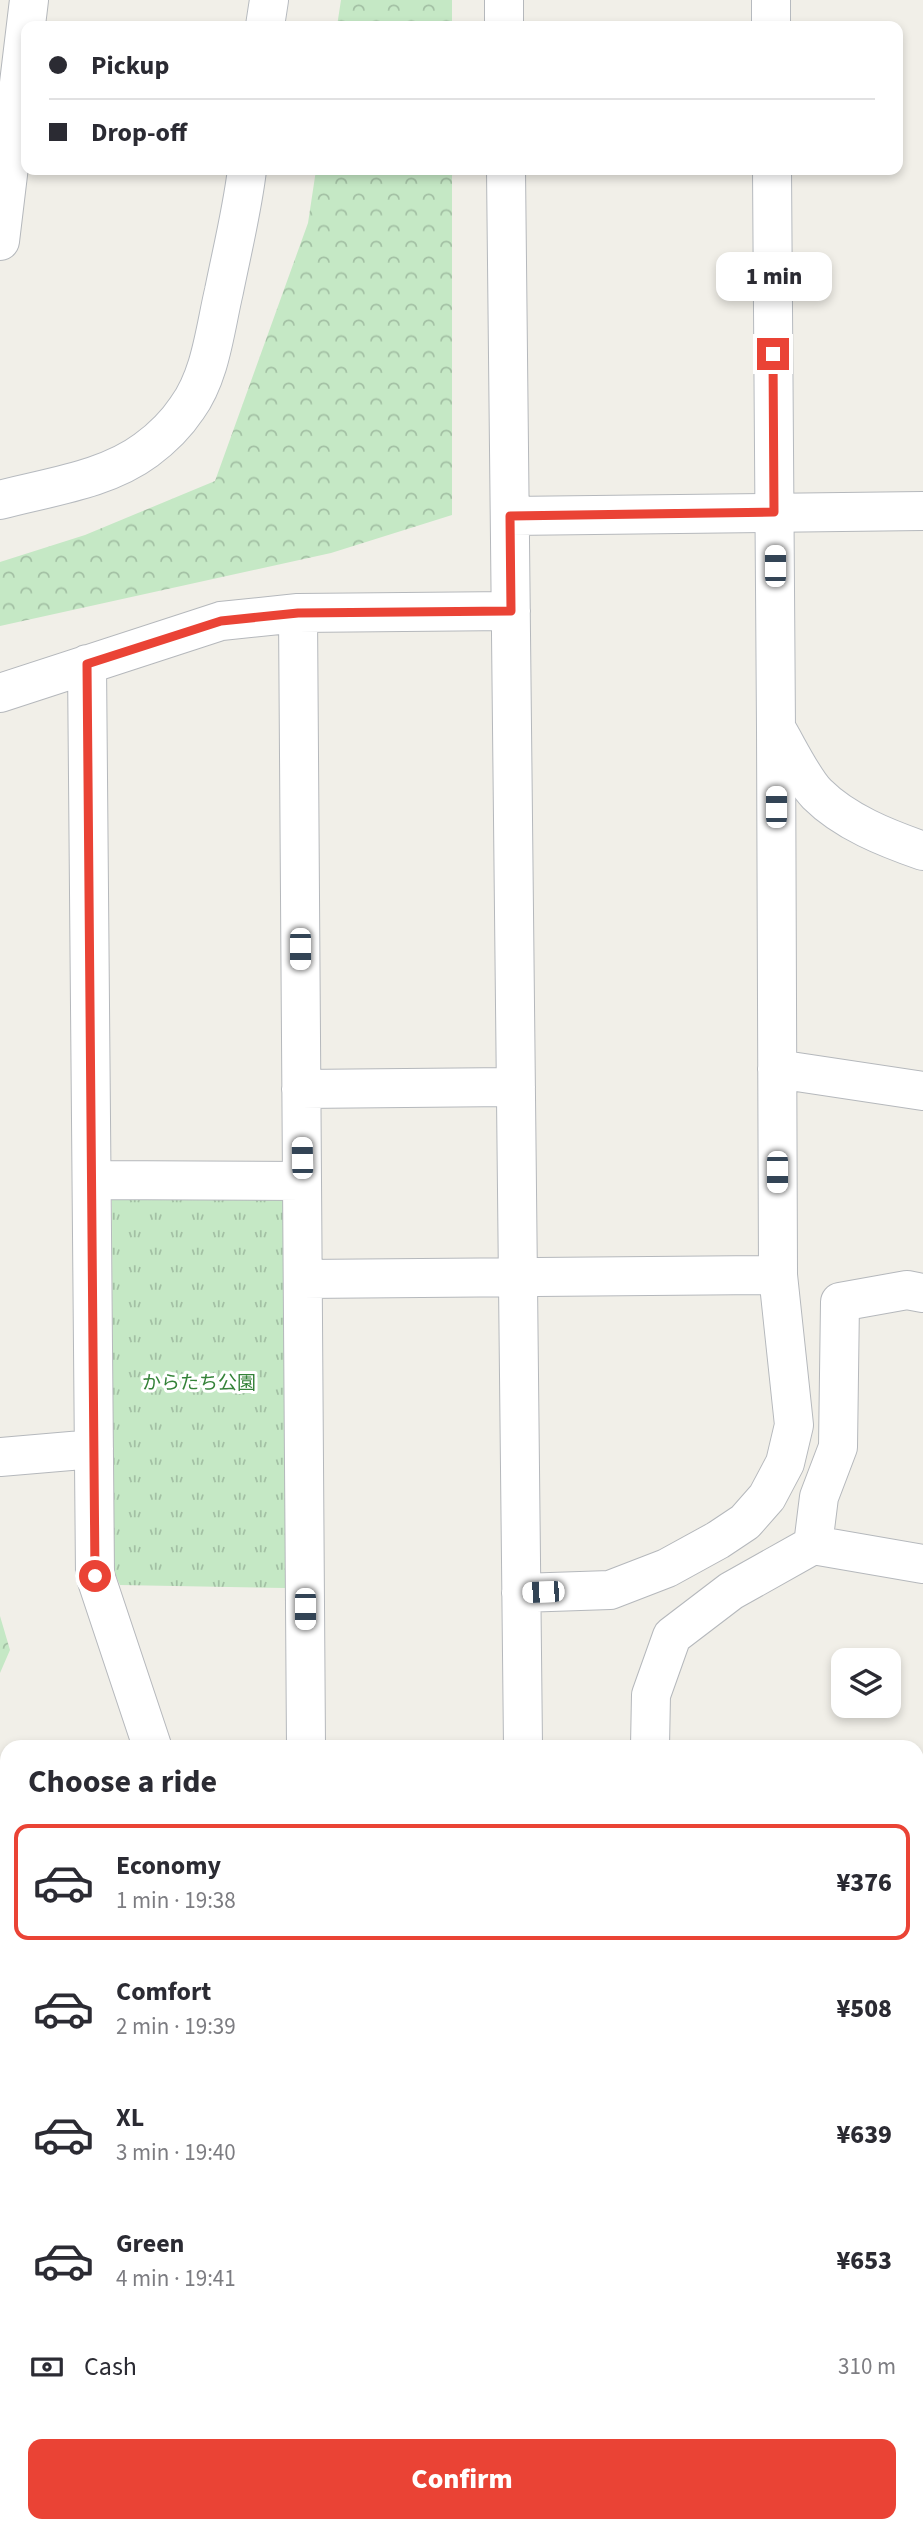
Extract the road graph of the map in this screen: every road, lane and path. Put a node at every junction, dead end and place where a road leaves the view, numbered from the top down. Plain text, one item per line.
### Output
1 (29, 0) edge
2 (269, 0) edge
3 (504, 0) edge
4 (771, 0) edge
5 (26, 21) edge
6 (266, 21) edge
7 (504, 21) edge
8 (771, 21) edge
9 (21, 66) edge
10 (246, 175) edge
11 (506, 175) edge
12 (772, 175) edge
13 (0, 241) edge
14 (0, 500) edge
15 (923, 510) edge
16 (774, 512) junction
17 (510, 516) junction
18 (511, 611) junction
19 (298, 613) junction
20 (87, 664) junction
21 (0, 693) edge
22 (776, 728) junction
23 (923, 851) edge
24 (777, 1069) junction
25 (516, 1087) junction
26 (301, 1089) junction
27 (923, 1091) edge
28 (92, 1180) junction
29 (302, 1181) junction
30 (778, 1275) junction
31 (518, 1277) junction
32 (303, 1279) junction
33 (923, 1293) edge
34 (94, 1449) junction
35 (0, 1457) edge
36 (813, 1545) junction
37 (923, 1564) edge
38 (521, 1593) junction
39 (150, 1740) edge
40 (306, 1740) edge
41 (523, 1740) edge
42 (650, 1740) edge

1 - 5 street
2 - 6 street
3 - 7 street
4 - 8 street
9 - 13 street
10 - 14 street
11 - 17 street
12 - 16 street
15 - 16 street
16 - 17 street
16 - 22 street
17 - 18 street
18 - 19 street
18 - 25 street
19 - 20 street
19 - 26 street
20 - 21 street
20 - 28 street
22 - 23 street
22 - 24 street
24 - 27 street
24 - 30 street
25 - 26 street
25 - 31 street
26 - 29 street
28 - 29 street
28 - 34 street
29 - 32 street
30 - 31 street
30 - 38 street
31 - 32 street
31 - 38 street
32 - 40 street
33 - 36 street
34 - 35 street
34 - 39 street
36 - 37 street
36 - 42 street
38 - 41 street

